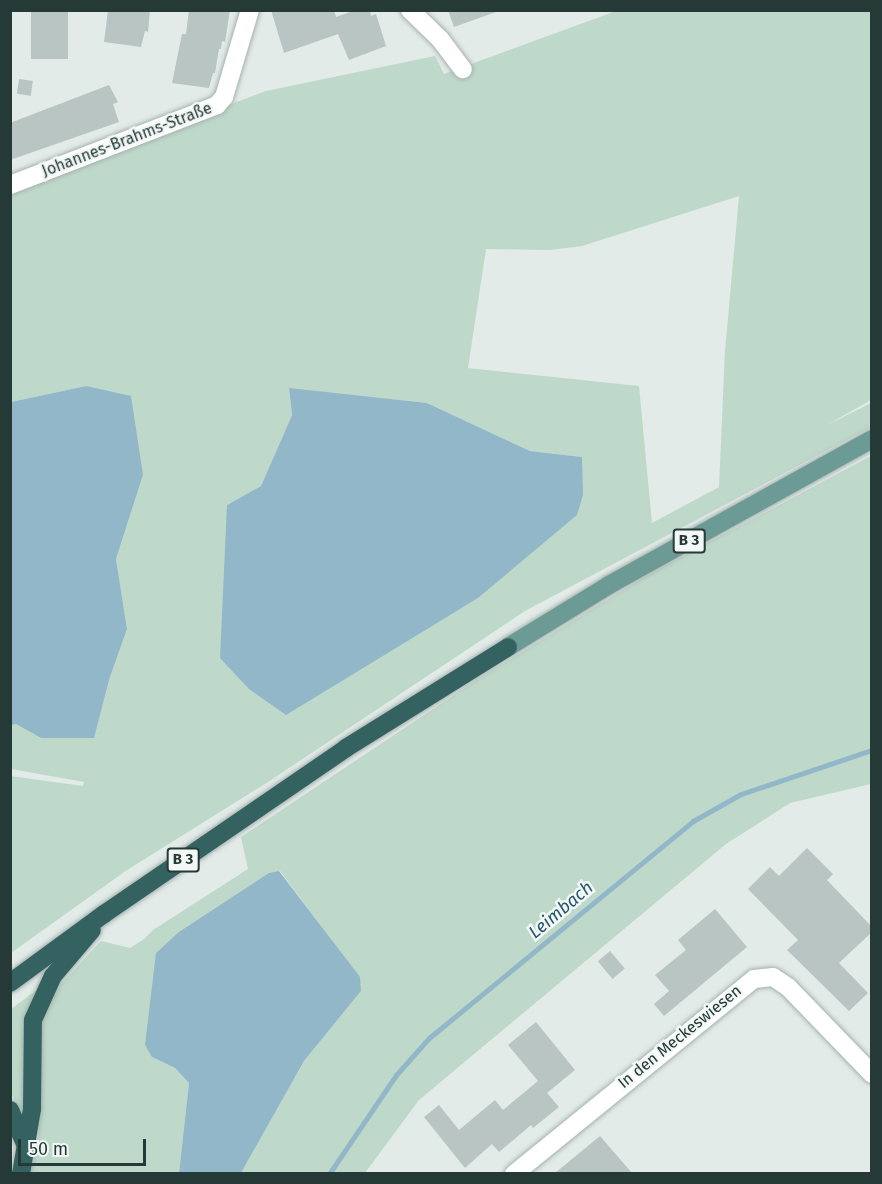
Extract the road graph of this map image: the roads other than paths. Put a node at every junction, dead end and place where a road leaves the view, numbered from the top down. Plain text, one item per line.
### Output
1 (250, 10) edge
2 (410, 10) edge
3 (463, 69) dead end
4 (10, 185) edge
5 (872, 439) edge
6 (508, 647) joint
7 (104, 914) junction
8 (10, 983) edge
9 (872, 1074) edge
10 (10, 1110) edge
11 (26, 1146) junction
12 (21, 1173) edge
13 (514, 1173) edge

1 - 4 street, Johannes-Brahms-Straße
2 - 3 street
5 - 6 main road, B 3
6 - 7 highway, B 3
7 - 8 highway, B 3
7 - 11 highway
9 - 13 street, In den Meckeswiesen
10 - 11 highway
11 - 12 highway

